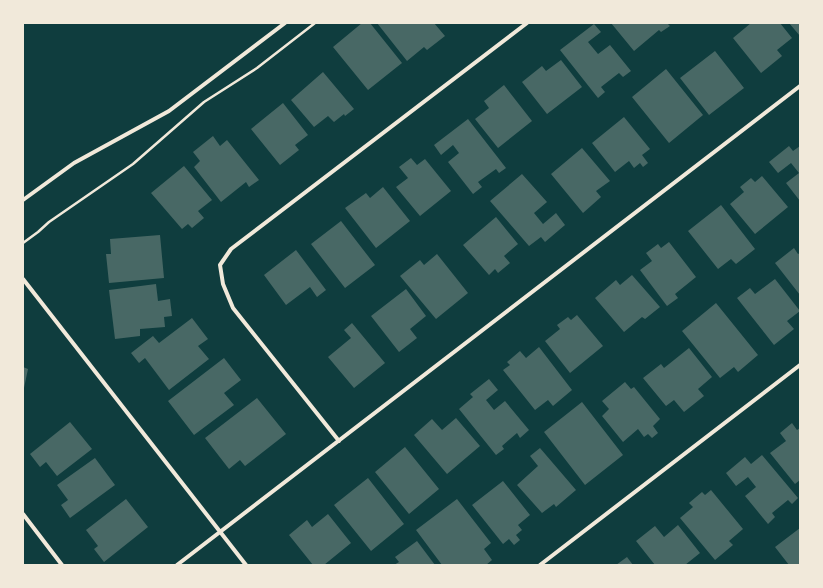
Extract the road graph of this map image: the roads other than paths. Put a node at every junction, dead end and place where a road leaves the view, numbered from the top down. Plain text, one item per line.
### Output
1 (285, 23) edge
2 (527, 23) edge
3 (800, 86) edge
4 (23, 200) edge
5 (23, 279) edge
6 (800, 365) edge
7 (339, 441) junction
8 (23, 514) edge
9 (220, 531) junction
10 (62, 565) edge
11 (177, 565) edge
12 (246, 565) edge
13 (540, 565) edge

1 - 4 street
2 - 7 street
3 - 7 street
5 - 9 street
6 - 13 street
7 - 9 street
8 - 10 street
9 - 11 street
9 - 12 street

